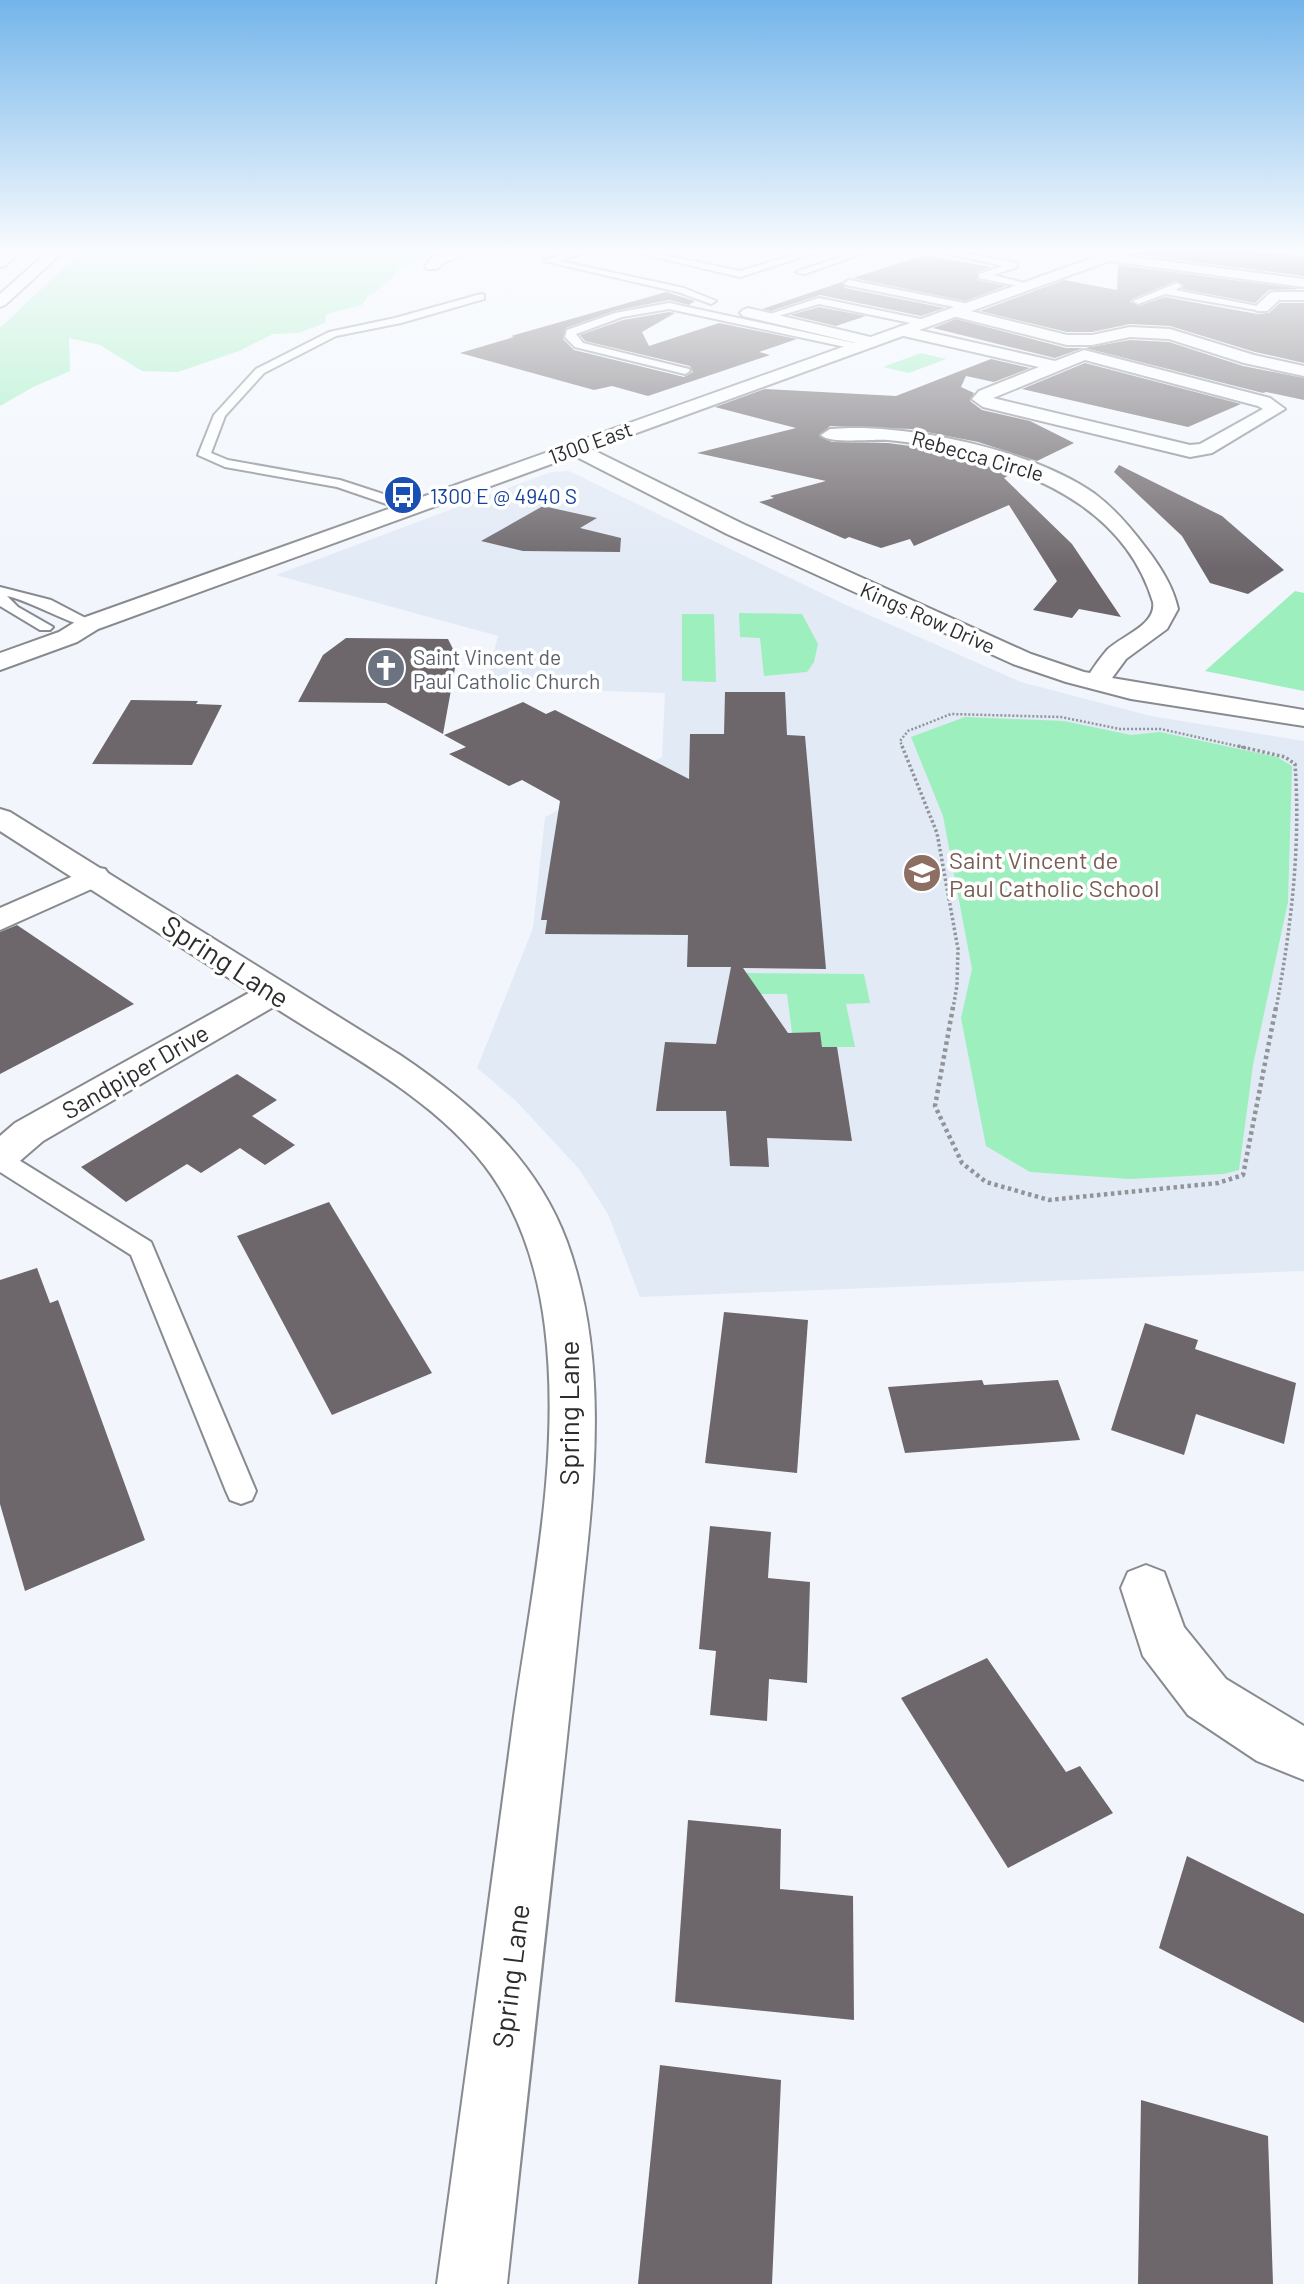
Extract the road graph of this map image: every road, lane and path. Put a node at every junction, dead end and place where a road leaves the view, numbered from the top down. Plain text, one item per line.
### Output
1 (290, 356) edge
2 (622, 356) edge
3 (833, 356) edge
4 (1010, 356) edge
5 (1083, 356) edge
6 (1086, 356) edge
7 (1239, 356) edge
8 (1056, 366) junction
9 (685, 371) dead end
10 (1304, 371) edge
11 (830, 435) dead end
12 (574, 448) junction
13 (409, 507) junction
14 (0, 591) edge
15 (0, 598) edge
16 (89, 624) junction
17 (45, 627) junction
18 (0, 643) edge
19 (0, 662) edge
20 (1096, 682) junction
21 (1304, 718) edge
22 (0, 818) edge
23 (94, 876) junction
24 (0, 920) edge
25 (275, 992) junction
26 (0, 1158) edge
27 (986, 1182) joint
28 (241, 1491) dead end
29 (1146, 1588) dead end
30 (1304, 1753) edge
31 (472, 2284) edge

1 - 13 lane
2 - 9 lane
3 - 12 street, 1300 East
4 - 8 street
5 - 8 street
6 - 8 street
7 - 10 street
11 - 20 street, Rebecca Circle
12 - 13 street, 1300 East
12 - 20 street, Kings Row Drive
13 - 16 street, 1300 East
14 - 16 lane
15 - 17 lane
16 - 17 street, 1300 East
16 - 19 street, 1300 East
17 - 18 street, 1300 East
20 - 21 street, Kings Row Drive
22 - 23 street, Spring Lane
23 - 24 street
23 - 25 street, Spring Lane
25 - 26 street, Sandpiper Drive
25 - 31 street, Spring Lane
26 - 28 lane
27 - 27 path
29 - 30 street

